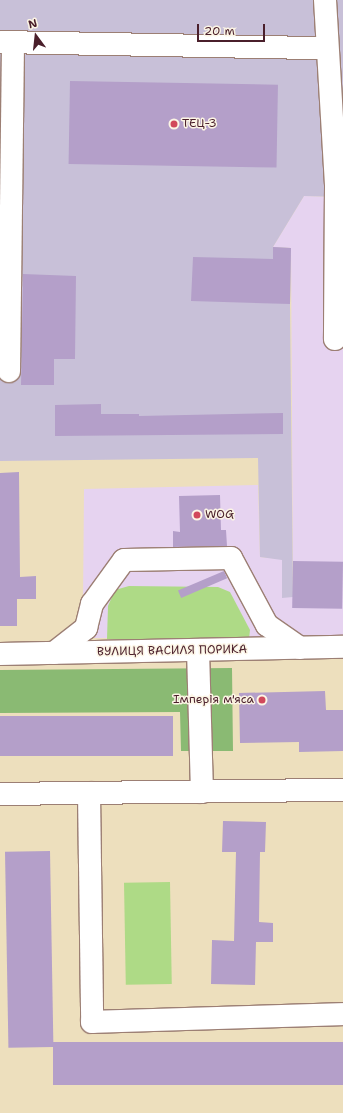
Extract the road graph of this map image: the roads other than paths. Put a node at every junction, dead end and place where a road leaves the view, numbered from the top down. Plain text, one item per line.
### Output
1 (325, 0) edge
2 (7, 42) edge
3 (327, 48) junction
4 (340, 187) edge
5 (335, 339) dead end
6 (9, 371) dead end
7 (343, 647) edge
8 (300, 648) junction
9 (198, 650) junction
10 (54, 653) junction
11 (0, 654) edge
12 (343, 790) edge
13 (202, 792) junction
14 (89, 793) junction
15 (0, 794) edge
16 (343, 1014) edge

1 - 3 street
2 - 3 street
2 - 6 street
3 - 4 street
4 - 5 street
7 - 8 street, ВУЛИЦЯ ВАСИЛЯ ПОРИКА
8 - 9 street, ВУЛИЦЯ ВАСИЛЯ ПОРИКА
8 - 10 street
9 - 10 street, ВУЛИЦЯ ВАСИЛЯ ПОРИКА
9 - 13 street
10 - 11 street, ВУЛИЦЯ ВАСИЛЯ ПОРИКА
12 - 13 street
13 - 14 street
14 - 15 street
14 - 16 street

